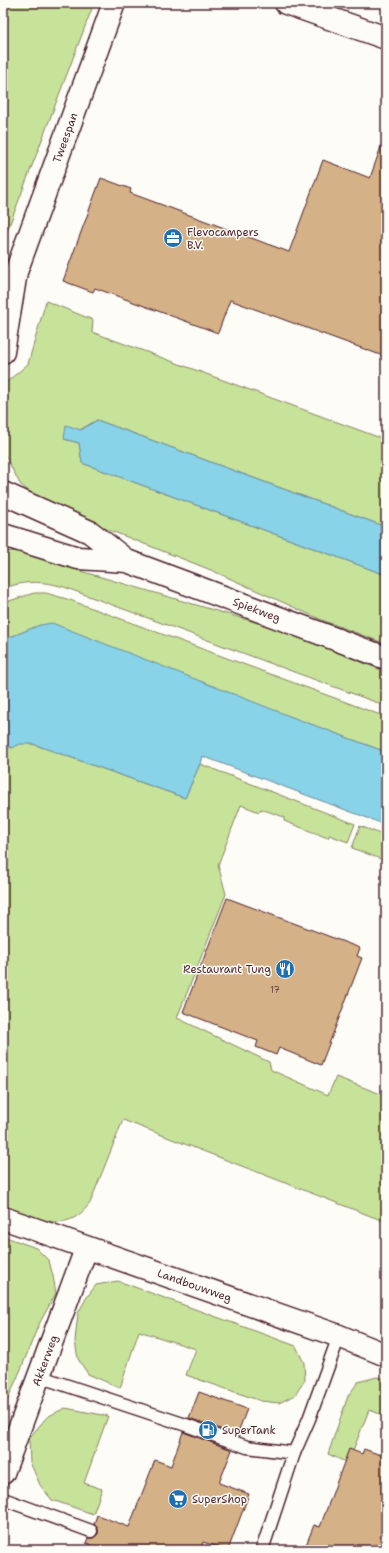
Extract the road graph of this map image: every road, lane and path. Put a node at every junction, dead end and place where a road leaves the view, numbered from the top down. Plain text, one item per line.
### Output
1 (114, 3) edge
2 (286, 3) edge
3 (386, 38) edge
4 (16, 272) junction
5 (3, 292) edge
6 (3, 352) edge
7 (3, 493) edge
8 (3, 535) edge
9 (127, 561) junction
10 (386, 658) edge
11 (3, 1218) edge
12 (86, 1249) junction
13 (339, 1336) junction
14 (386, 1355) edge
15 (38, 1376) junction
16 (294, 1453) junction
17 (3, 1473) edge
18 (3, 1499) edge
19 (91, 1531) dead end
20 (262, 1550) edge

1 - 4 street, Tweespan
2 - 3 street
4 - 5 street, Tweespan
4 - 6 street, Tweespan
7 - 9 street, Spiekweg
8 - 9 street, Spiekweg
9 - 10 street, Spiekweg
11 - 12 street, Landbouwweg
12 - 13 street, Landbouwweg
12 - 15 street, Akkerweg
13 - 14 street, Landbouwweg
13 - 16 lane
15 - 16 lane
15 - 17 street, Akkerweg
16 - 20 lane
18 - 19 lane

